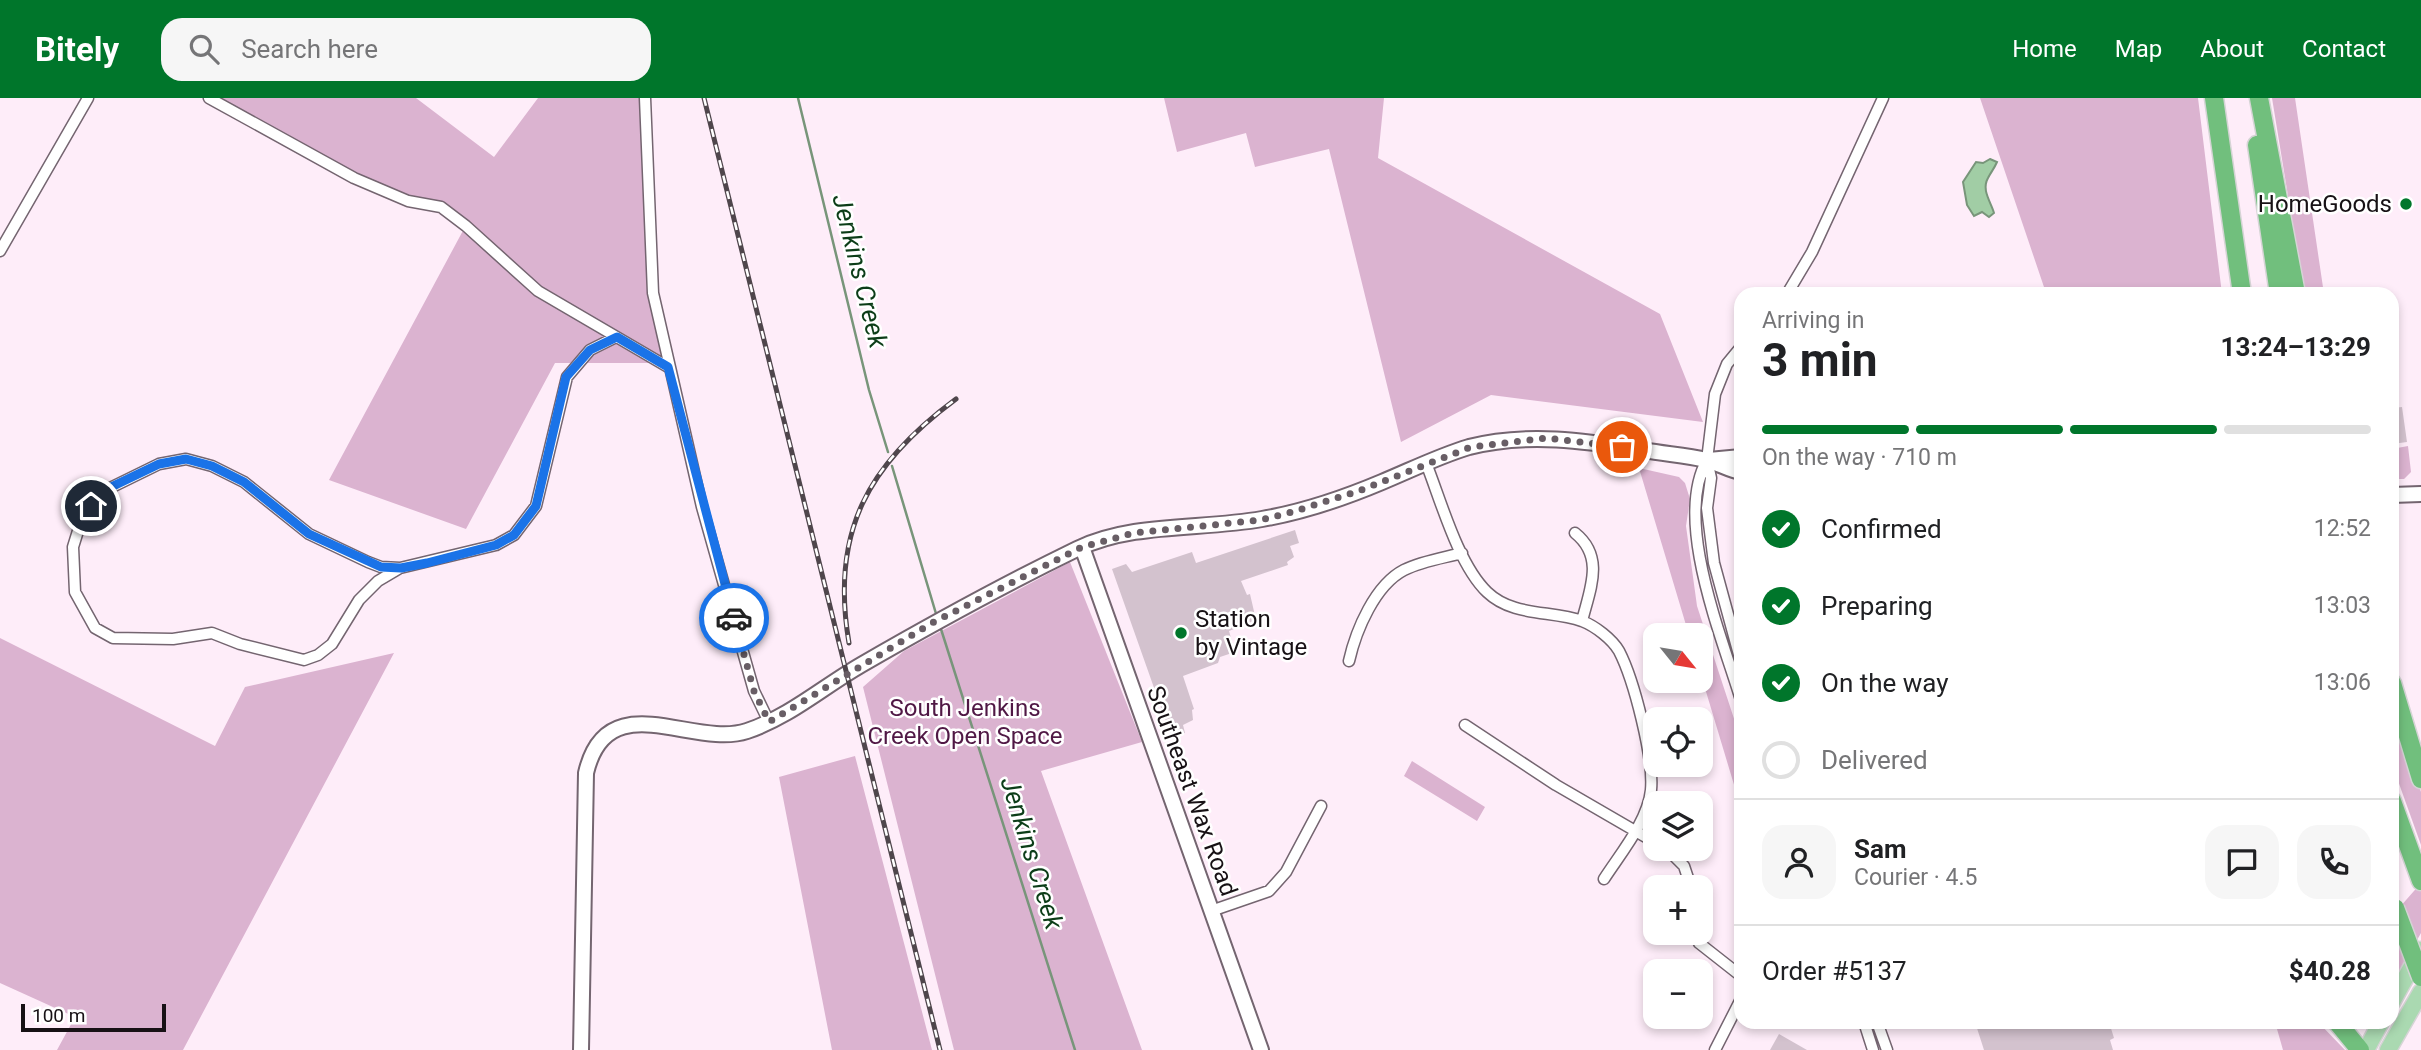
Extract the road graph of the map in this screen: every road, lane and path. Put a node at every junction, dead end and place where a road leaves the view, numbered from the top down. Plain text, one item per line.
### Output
1 (88, 98) edge
2 (209, 98) edge
3 (645, 98) edge
4 (1883, 98) edge
5 (2214, 98) edge
6 (2252, 98) edge
7 (2259, 98) edge
8 (2217, 125) junction
9 (0, 251) edge
10 (1791, 287) edge
11 (2232, 287) edge
12 (2241, 287) edge
13 (2278, 287) edge
14 (2296, 287) edge
15 (617, 337) junction
16 (1734, 355) edge
17 (668, 367) junction
18 (1734, 458) edge
19 (1707, 460) junction
20 (1426, 463) junction
21 (1734, 470) edge
22 (2421, 494) edge
23 (2399, 495) edge
24 (1575, 533) dead end
25 (1082, 547) junction
26 (1462, 553) junction
27 (401, 568) junction
28 (1582, 621) junction
29 (1734, 636) edge
30 (1349, 661) dead end
31 (1734, 677) edge
32 (2399, 706) edge
33 (769, 722) junction
34 (1465, 725) dead end
35 (2421, 779) edge
36 (1321, 806) dead end
37 (2399, 820) edge
38 (1634, 831) junction
39 (1643, 836) edge
40 (1604, 879) dead end
41 (2421, 881) edge
42 (1211, 911) junction
43 (2399, 918) edge
44 (1702, 945) edge
45 (2421, 950) edge
46 (1734, 970) edge
47 (2421, 977) edge
48 (2399, 989) edge
49 (2421, 992) edge
50 (1734, 1013) edge
51 (1866, 1029) edge
52 (1880, 1029) edge
53 (2343, 1029) edge
54 (2377, 1029) edge
55 (581, 1050) edge
56 (1261, 1050) edge
57 (1715, 1050) edge
58 (1873, 1050) edge
59 (1887, 1050) edge
60 (2360, 1050) edge
61 (2365, 1050) edge
62 (2388, 1050) edge

1 - 9 street
2 - 15 street
3 - 17 street
4 - 10 street
5 - 8 highway
6 - 13 highway
7 - 14 highway
8 - 11 highway
8 - 12 highway
15 - 17 street
15 - 27 street
16 - 19 street
17 - 33 street
18 - 19 street
19 - 20 street
19 - 21 street
19 - 29 street
19 - 31 street
20 - 25 street
20 - 26 street
22 - 23 street
24 - 28 street
25 - 33 street
25 - 42 street, Southeast Wax Road
26 - 28 street
26 - 30 street
27 - 27 street
28 - 38 street
32 - 35 highway
33 - 55 street
34 - 38 street
36 - 42 street
37 - 41 highway
38 - 39 street
38 - 40 street
42 - 56 street, Southeast Wax Road
43 - 47 highway, bridge
44 - 46 street
45 - 48 main road
49 - 62 main road
50 - 57 street
51 - 58 street
52 - 59 street
53 - 60 highway
54 - 61 main road

